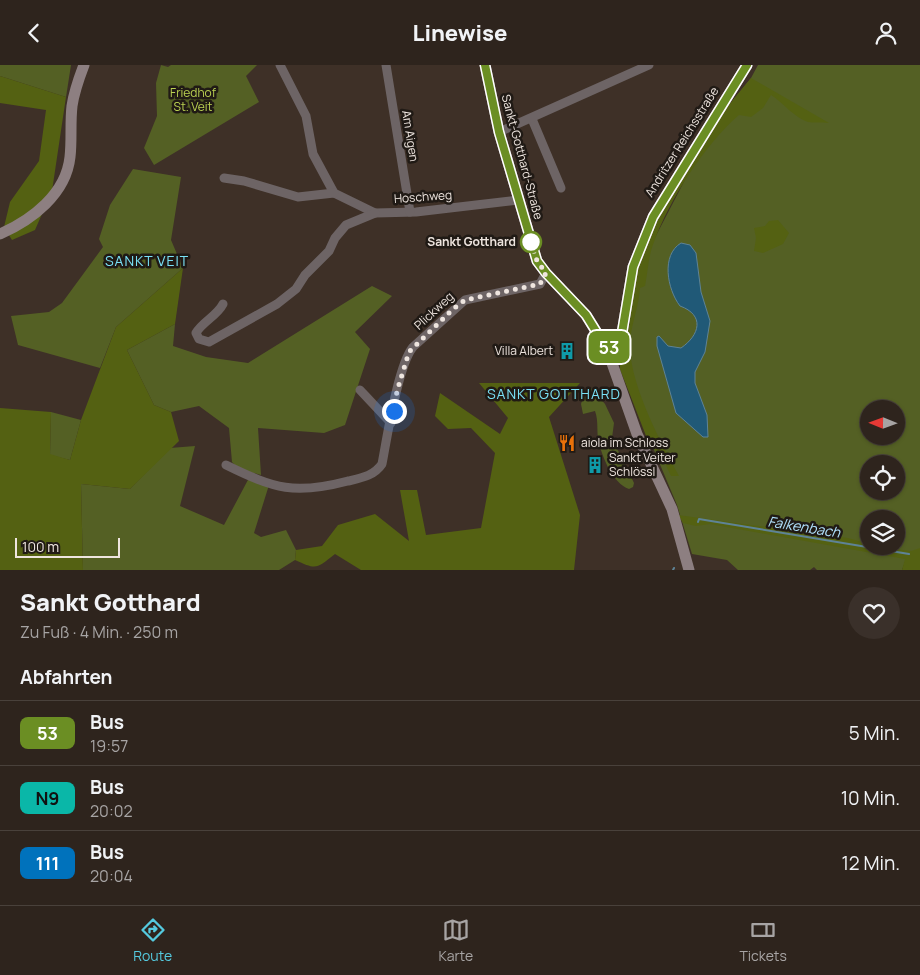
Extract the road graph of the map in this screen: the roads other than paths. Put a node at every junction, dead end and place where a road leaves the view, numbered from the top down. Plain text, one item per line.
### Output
1 (84, 65) edge
2 (280, 65) edge
3 (386, 65) edge
4 (485, 65) edge
5 (649, 65) edge
6 (747, 65) edge
7 (532, 119) junction
8 (499, 132) junction
9 (224, 178) dead end
10 (561, 188) dead end
11 (334, 193) junction
12 (518, 200) junction
13 (410, 212) junction
14 (375, 213) junction
15 (0, 233) edge
16 (546, 273) junction
17 (223, 304) dead end
18 (607, 349) junction
19 (360, 390) dead end
20 (391, 423) junction
21 (226, 465) dead end
22 (689, 570) edge

1 - 15 main road
2 - 11 street
3 - 13 street, Am Aigen
4 - 8 main road, Sankt-Gotthard-Straße
5 - 7 street
6 - 18 main road, Andritzer Reichsstraße
7 - 8 street
7 - 10 street
8 - 12 main road, Sankt-Gotthard-Straße
9 - 11 street
11 - 14 street, Hoschweg
12 - 13 street, Hoschweg
12 - 16 main road, Sankt-Gotthard-Straße
13 - 14 street, Hoschweg
14 - 17 street
16 - 18 main road, Sankt-Gotthard-Straße
16 - 20 street, Plickweg
18 - 22 main road
19 - 20 street
20 - 21 street, Plickweg

